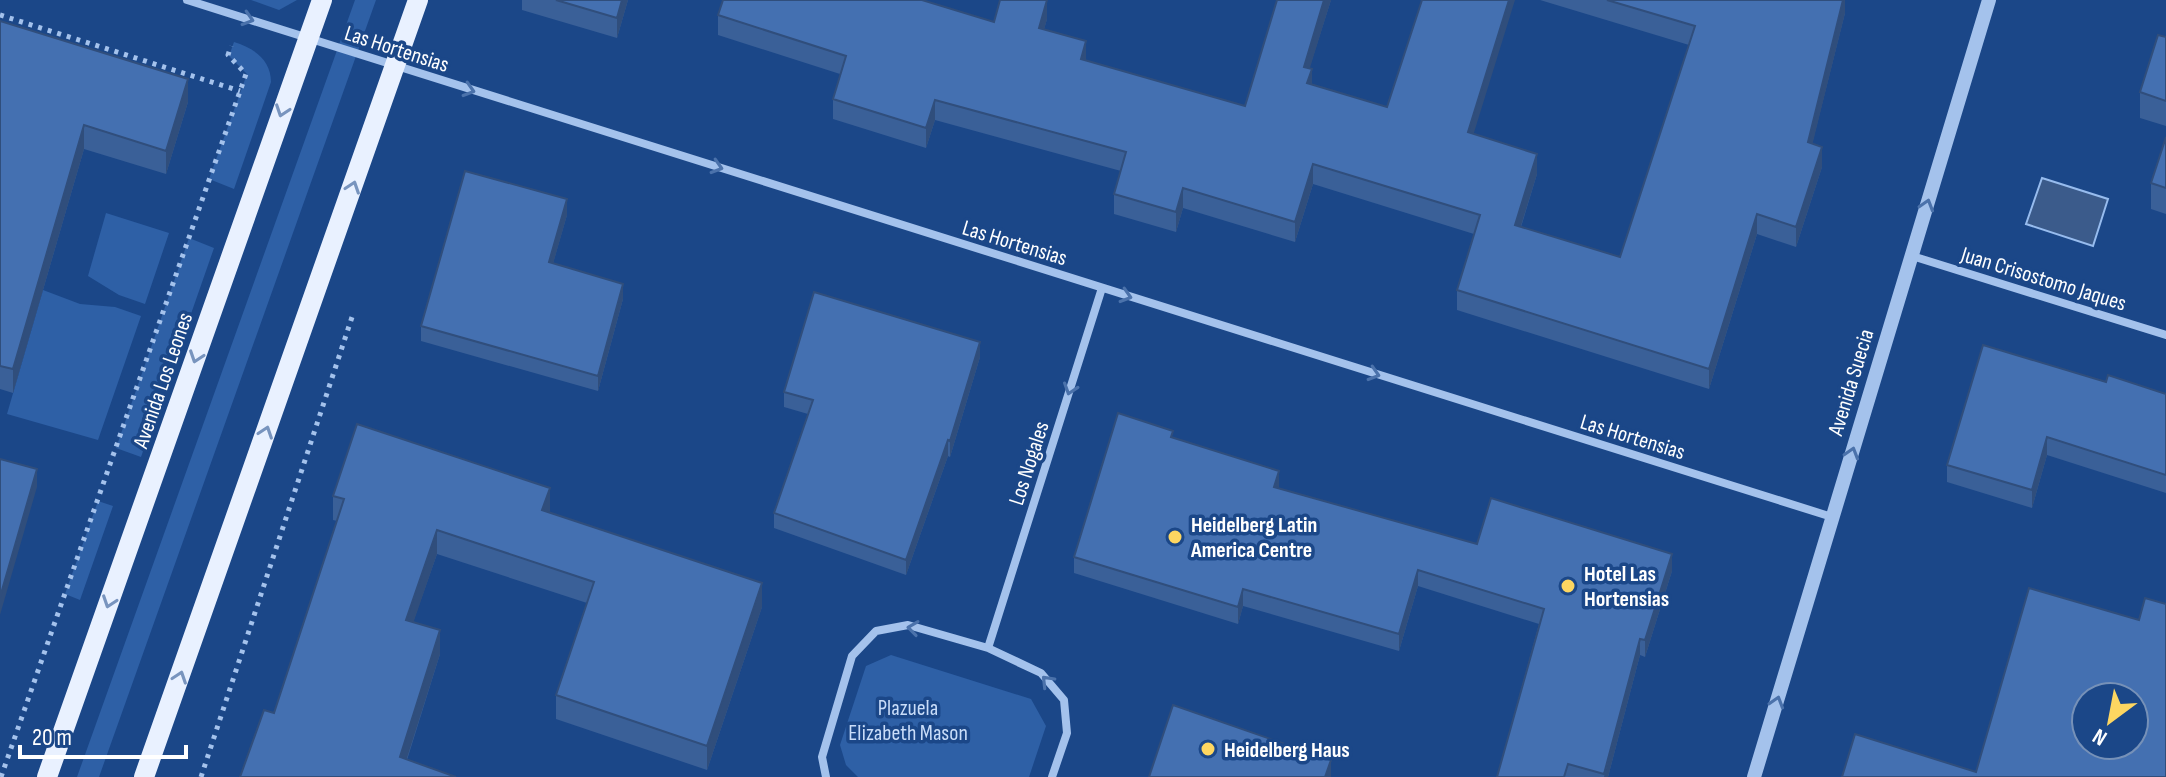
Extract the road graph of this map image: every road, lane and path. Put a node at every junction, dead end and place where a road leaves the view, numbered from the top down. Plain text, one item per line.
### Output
1 (187, 0) edge
2 (322, 0) edge
3 (418, 0) edge
4 (1989, 0) edge
5 (0, 15) edge
6 (308, 38) junction
7 (395, 67) junction
8 (1912, 256) junction
9 (1102, 288) junction
10 (358, 301) dead end
11 (2166, 335) edge
12 (1832, 517) junction
13 (988, 648) junction
14 (1, 777) edge
15 (47, 777) edge
16 (144, 777) edge
17 (201, 777) edge
18 (826, 777) edge
19 (1052, 777) edge
20 (1754, 777) edge

1 -> 6 street, Las Hortensias
2 - 6 main road, Avenida Los Leones
3 - 7 main road
8 -> 4 street, Avenida Suecia
5 - 14 path
6 - 7 street, Las Hortensias
6 -> 15 main road, Avenida Los Leones
7 -> 9 street, Las Hortensias
16 -> 7 main road
8 - 11 street, Juan Crisostomo Jaques
12 -> 8 street, Avenida Suecia
9 -> 12 street, Las Hortensias
9 -> 13 street, Los Nogales
10 - 17 path
20 -> 12 street, Avenida Suecia
13 -> 18 street
19 -> 13 street

